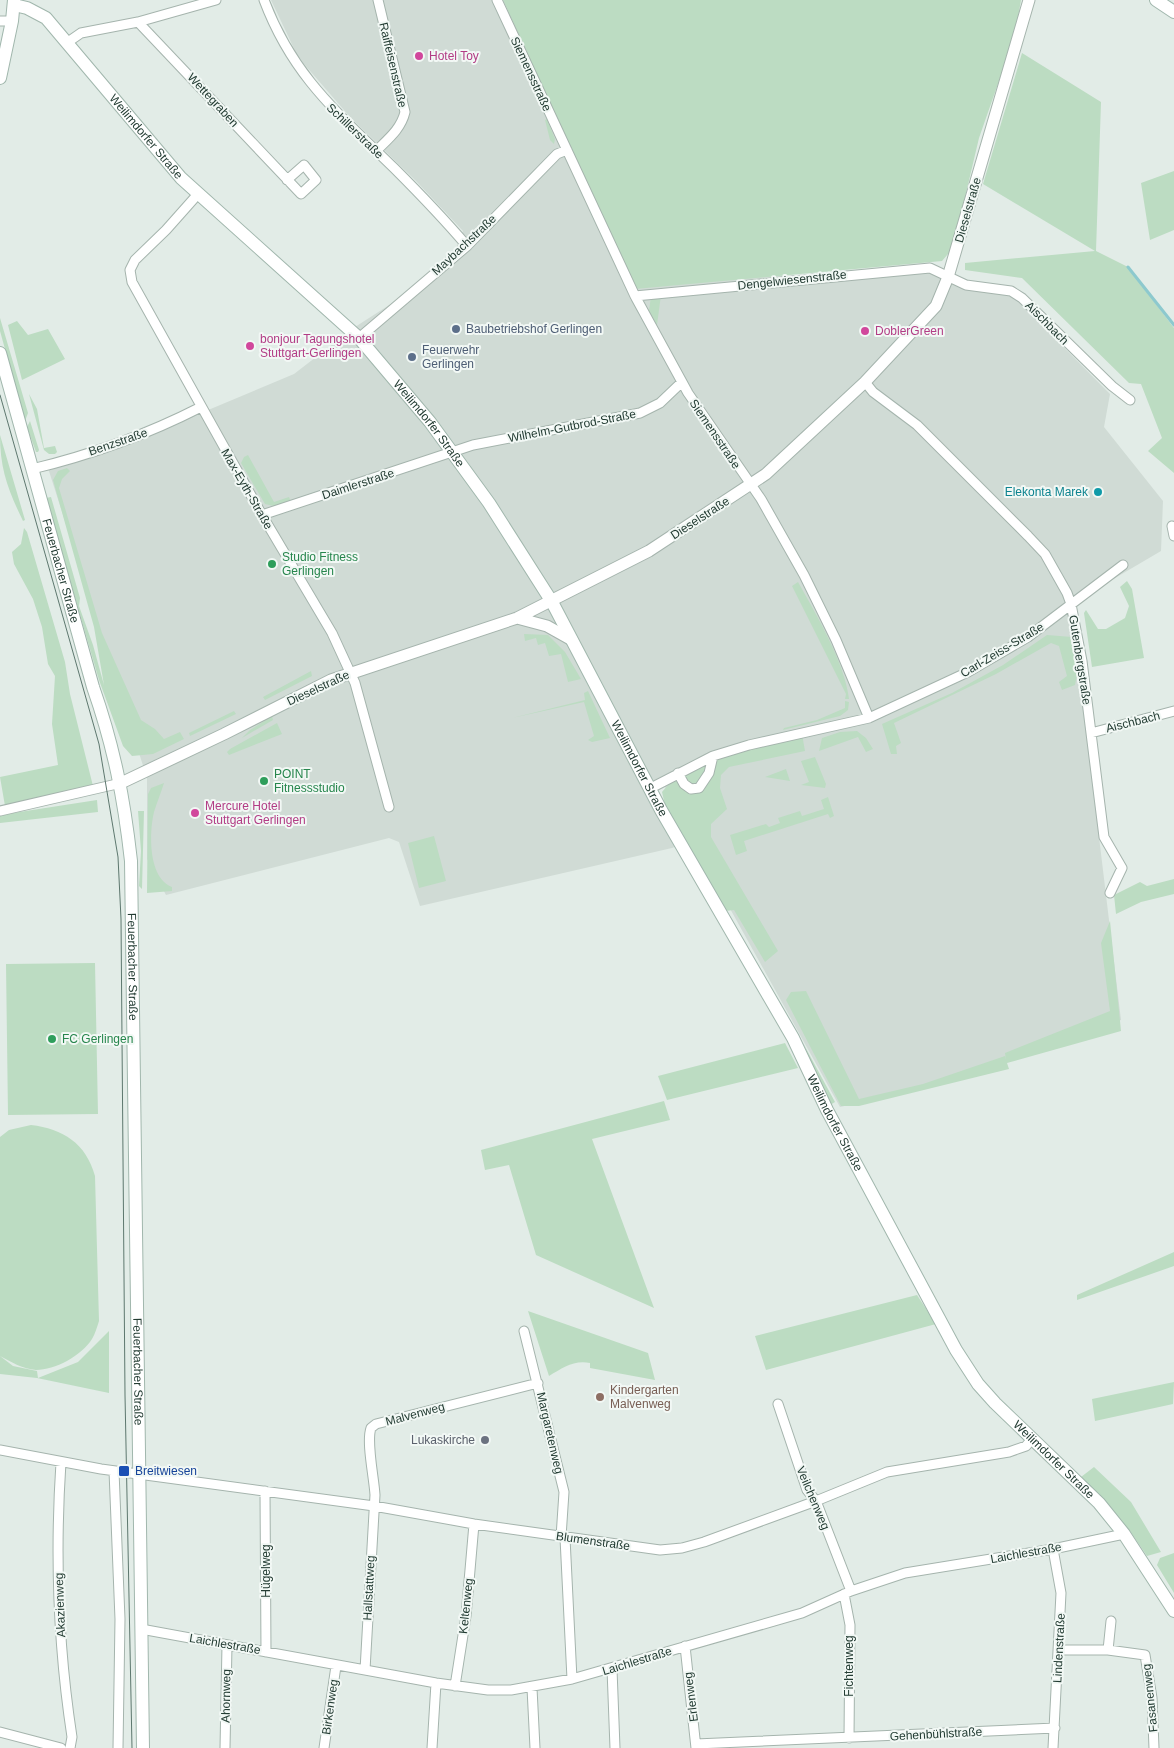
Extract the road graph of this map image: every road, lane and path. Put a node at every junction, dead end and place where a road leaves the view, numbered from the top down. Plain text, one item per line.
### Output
1 (216, 0) edge
2 (264, 0) edge
3 (378, 0) edge
4 (497, 0) edge
5 (1029, 0) edge
6 (1156, 0) edge
7 (14, 2) edge
8 (1174, 12) edge
9 (6, 21) edge
10 (138, 22) junction
11 (68, 42) junction
12 (2, 59) edge
13 (0, 78) edge
14 (566, 150) junction
15 (376, 151) junction
16 (287, 180) dead end
17 (198, 194) junction
18 (467, 246) junction
19 (948, 277) junction
20 (634, 296) junction
21 (359, 338) junction
22 (0, 353) edge
23 (682, 382) junction
24 (865, 382) junction
25 (1130, 400) dead end
26 (202, 408) junction
27 (453, 453) junction
28 (32, 469) junction
29 (750, 485) junction
30 (262, 516) junction
31 (1172, 526) dead end
32 (1174, 536) edge
33 (1123, 564) dead end
34 (552, 602) junction
35 (1071, 604) junction
36 (517, 618) junction
37 (572, 640) junction
38 (350, 672) junction
39 (1174, 711) edge
40 (870, 718) junction
41 (1091, 733) junction
42 (713, 756) junction
43 (678, 773) junction
44 (121, 783) junction
45 (649, 789) junction
46 (389, 807) dead end
47 (0, 811) edge
48 (1110, 893) dead end
49 (524, 1331) dead end
50 (538, 1383) junction
51 (778, 1404) dead end
52 (1032, 1439) junction
53 (0, 1450) edge
54 (61, 1462) junction
55 (114, 1471) junction
56 (138, 1474) junction
57 (265, 1491) junction
58 (816, 1502) junction
59 (374, 1506) junction
60 (474, 1524) junction
61 (1124, 1534) junction
62 (563, 1537) junction
63 (1053, 1549) junction
64 (848, 1592) junction
65 (1174, 1611) edge
66 (1111, 1621) dead end
67 (141, 1629) junction
68 (226, 1645) junction
69 (685, 1646) junction
70 (1059, 1650) junction
71 (1108, 1650) junction
72 (266, 1652) junction
73 (336, 1666) junction
74 (612, 1669) junction
75 (366, 1670) junction
76 (572, 1680) junction
77 (436, 1684) junction
78 (455, 1686) junction
79 (532, 1688) junction
80 (1055, 1728) junction
81 (0, 1732) edge
82 (849, 1738) junction
83 (696, 1746) edge
84 (61, 1748) edge
85 (70, 1748) edge
86 (118, 1748) edge
87 (143, 1748) edge
88 (225, 1748) edge
89 (324, 1748) edge
90 (432, 1748) edge
91 (535, 1748) edge
92 (614, 1748) edge
93 (1053, 1748) edge
94 (1154, 1748) edge

1 - 10 street
2 - 15 street, Schillerstraße
3 - 15 street, Raiffeisenstraße
4 - 14 street, Siemensstraße
5 - 19 street, Dieselstraße
6 - 8 main road
7 - 9 main road
7 - 11 main road, Weilimdorfer Straße
9 - 12 main road
10 - 11 street
10 - 16 street, Wettegraben
11 - 17 main road, Weilimdorfer Straße
12 - 13 main road
14 - 18 street, Maybachstraße
14 - 20 street, Siemensstraße
15 - 18 street, Schillerstraße
17 - 21 main road, Weilimdorfer Straße
17 - 26 street, Max-Eyth-Straße
18 - 21 street, Maybachstraße
19 - 20 street, Dengelwiesenstraße
19 - 24 street, Dieselstraße
19 - 25 street, Aischbach
20 - 23 street, Siemensstraße
21 - 27 main road, Weilimdorfer Straße
22 - 28 main road, Feuerbacher Straße
23 - 27 street, Wilhelm-Gutbrod-Straße
23 - 29 street, Siemensstraße
24 - 29 street, Dieselstraße
24 - 35 street, Gutenbergstraße
26 - 28 street, Benzstraße
26 - 30 street, Max-Eyth-Straße
27 - 30 street, Daimlerstraße
27 - 34 main road, Weilimdorfer Straße
28 - 44 main road, Feuerbacher Straße
29 - 34 street, Dieselstraße
29 - 40 street, Siemensstraße
30 - 38 street, Max-Eyth-Straße
31 - 32 street
33 - 35 street, Carl-Zeiss-Straße
34 - 36 street, Dieselstraße
34 - 37 main road, Weilimdorfer Straße
35 - 40 street, Carl-Zeiss-Straße
35 - 41 street, Gutenbergstraße
36 - 37 street
36 - 38 street, Dieselstraße
37 - 45 main road, Weilimdorfer Straße
38 - 44 street, Dieselstraße
38 - 46 street, Max-Eyth-Straße
39 - 41 street, Aischbach
40 - 42 street
41 - 48 street, Gutenbergstraße
42 - 43 street
42 - 43 street
43 - 45 street
44 - 47 street
44 - 56 main road, Feuerbacher Straße
45 - 52 main road, Weilimdorfer Straße
49 - 50 street, Margaretenweg
50 - 59 street, Malvenweg
50 - 62 street, Margaretenweg
51 - 58 street, Veilchenweg
52 - 58 street, Blumenstraße
52 - 61 main road, Weilimdorfer Straße
53 - 54 street, Blumenstraße
54 - 55 street, Blumenstraße
54 - 85 street, Akazienweg
55 - 56 street, Blumenstraße
55 - 86 street
56 - 57 street, Blumenstraße
56 - 67 main road, Feuerbacher Straße
57 - 59 street, Blumenstraße
57 - 72 street, Hügelweg
58 - 62 street, Blumenstraße
58 - 64 street, Veilchenweg
59 - 60 street, Blumenstraße
59 - 75 street, Hallstattweg
60 - 62 street, Blumenstraße
60 - 78 street, Keltenweg
61 - 63 street, Laichlestraße
61 - 65 main road, Weilimdorfer Straße
62 - 76 street, Margaretenweg
63 - 64 street, Laichlestraße
63 - 70 street, Lindenstraße
64 - 69 street, Laichlestraße
64 - 82 street, Fichtenweg
66 - 71 street
67 - 68 street, Laichlestraße
67 - 87 main road, Feuerbacher Straße
68 - 72 street, Laichlestraße
68 - 88 street, Ahornweg
69 - 74 street, Laichlestraße
69 - 83 street, Erlenweg
70 - 71 street, Fasanenweg
70 - 80 street, Lindenstraße
71 - 94 street, Fasanenweg
72 - 73 street, Laichlestraße
73 - 75 street, Laichlestraße
73 - 89 street, Birkenweg
74 - 76 street, Laichlestraße
74 - 92 street
75 - 77 street, Laichlestraße
76 - 79 street, Laichlestraße
77 - 78 street, Laichlestraße
77 - 90 street
78 - 79 street, Laichlestraße
79 - 91 street
80 - 82 street, Gehenbühlstraße
80 - 93 street, Lindenstraße
81 - 84 street
82 - 83 street, Gehenbühlstraße

